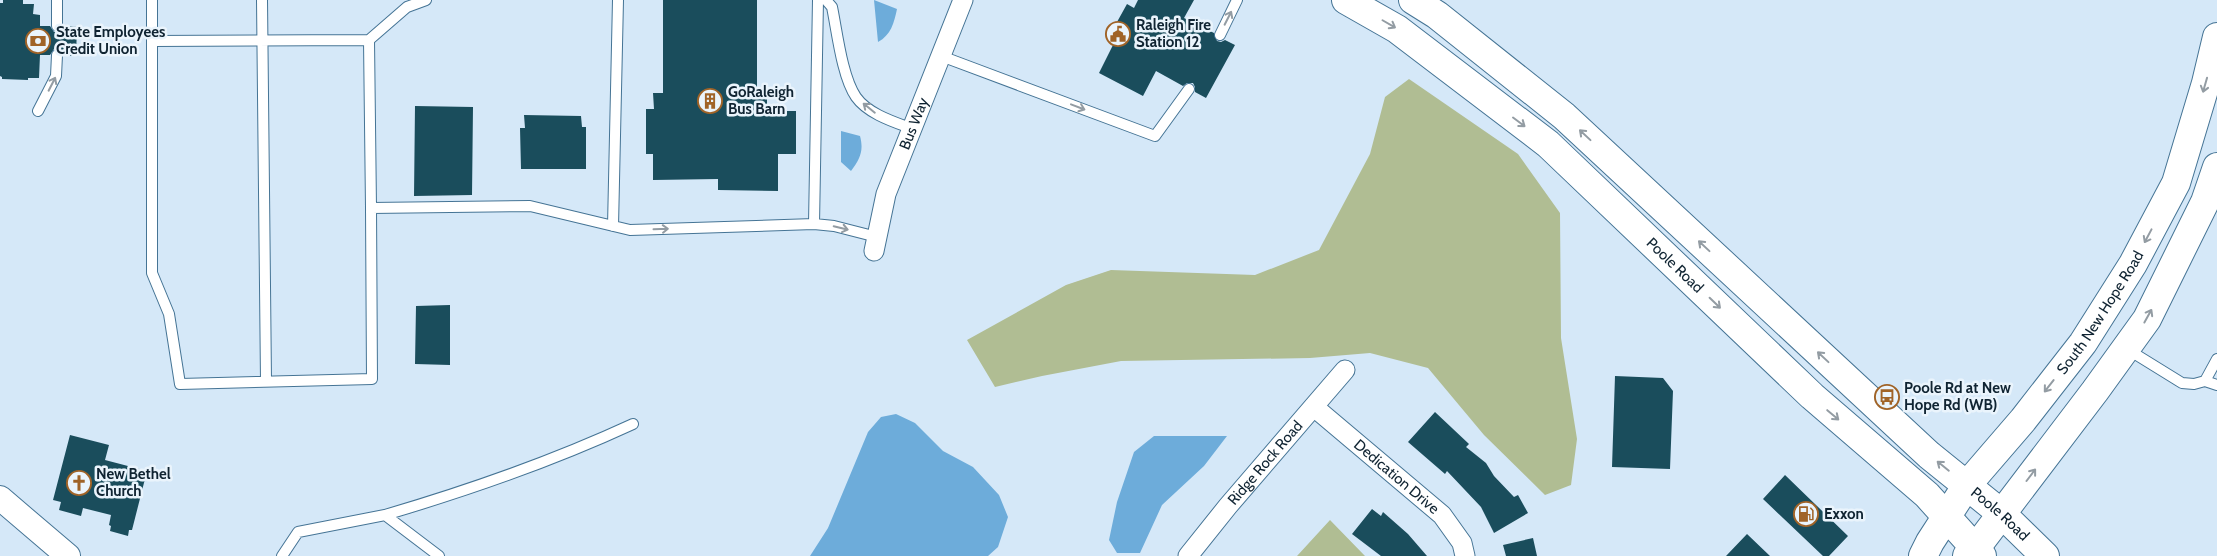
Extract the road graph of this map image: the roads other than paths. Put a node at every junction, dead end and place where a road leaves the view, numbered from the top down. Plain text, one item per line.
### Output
1 (57, 0) edge
2 (152, 0) edge
3 (262, 0) edge
4 (426, 0) edge
5 (618, 0) edge
6 (818, 0) edge
7 (826, 0) edge
8 (963, 0) edge
9 (1237, 0) edge
10 (1346, 0) edge
11 (1413, 0) edge
12 (57, 26) dead end
13 (1220, 35) dead end
14 (2217, 37) edge
15 (369, 40) junction
16 (152, 41) junction
17 (263, 42) junction
18 (57, 55) dead end
19 (941, 56) junction
20 (1189, 90) dead end
21 (38, 111) dead end
22 (1564, 116) junction
23 (913, 129) junction
24 (1548, 144) junction
25 (2217, 167) edge
26 (371, 208) junction
27 (814, 224) junction
28 (613, 226) junction
29 (876, 244) joint
30 (2126, 348) junction
31 (2217, 359) edge
32 (1346, 370) dead end
33 (266, 381) junction
34 (2205, 381) junction
35 (2217, 385) edge
36 (1314, 407) junction
37 (633, 424) dead end
38 (1967, 485) junction
39 (0, 498) edge
40 (2002, 514) junction
41 (385, 515) junction
42 (1946, 517) junction
43 (1975, 554) edge
44 (68, 556) edge
45 (282, 556) edge
46 (439, 556) edge
47 (1188, 556) edge
48 (1465, 556) edge
49 (1924, 556) edge
50 (2045, 556) edge

1 - 12 lane
2 - 16 lane
3 - 17 lane
4 - 15 lane
5 - 28 lane
6 - 27 lane
23 -> 7 lane
8 - 19 street, Bus Way
13 -> 9 lane
10 -> 24 main road, Poole Road
11 - 22 main road, Poole Road
14 -> 38 main road, South New Hope Road
15 - 17 lane
15 - 26 lane
16 - 17 lane
16 - 33 lane
17 - 33 lane
21 -> 18 lane
19 -> 20 lane
19 - 23 street, Bus Way
22 - 24 main road
38 -> 22 main road, Poole Road
23 - 29 street, Bus Way
24 -> 42 main road, Poole Road
30 -> 25 main road
26 - 28 lane
26 - 33 lane
28 -> 27 lane
27 -> 29 lane
30 - 34 lane
40 -> 30 main road
31 - 34 lane
32 - 36 street, Ridge Rock Road
34 - 35 lane
36 - 47 street, Ridge Rock Road
36 - 48 street, Dedication Drive
37 - 41 lane
38 - 40 main road, Poole Road
38 - 42 main road, South New Hope Road
39 - 44 street
40 - 43 main road
40 - 50 main road, Poole Road
41 - 45 lane
41 - 46 lane
42 - 43 main road, Poole Road
42 - 49 main road, South New Hope Road

